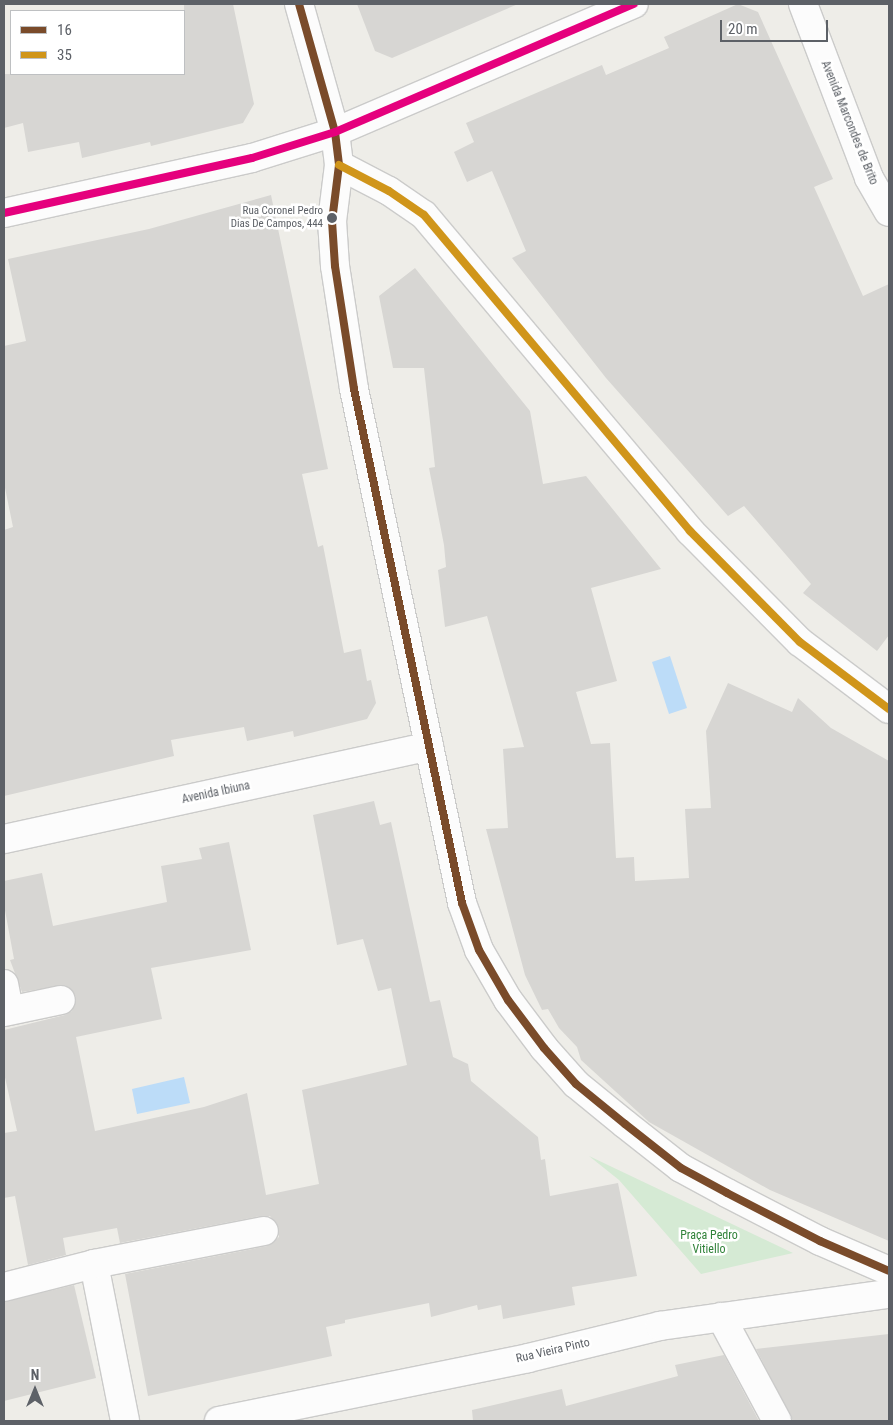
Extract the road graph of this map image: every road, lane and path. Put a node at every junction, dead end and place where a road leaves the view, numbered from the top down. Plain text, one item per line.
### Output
1 (299, 4) edge
2 (634, 4) edge
3 (803, 4) edge
4 (335, 132) junction
5 (338, 165) junction
6 (889, 212) edge
7 (4, 213) edge
8 (889, 709) edge
9 (429, 746) junction
10 (4, 839) edge
11 (4, 984) edge
12 (61, 1000) dead end
13 (6, 1011) edge
14 (264, 1231) dead end
15 (94, 1264) junction
16 (889, 1271) edge
17 (4, 1287) edge
18 (889, 1294) edge
19 (721, 1317) junction
20 (125, 1421) edge
21 (219, 1421) edge
22 (777, 1421) edge

1 - 4 street
2 - 4 street
3 - 6 street, Avenida Marcondes de Brito
4 - 5 street
4 - 7 street
5 - 8 street
5 - 9 street
9 - 10 street, Avenida Ibiuna
9 - 16 street
11 - 13 street
12 - 13 street
14 - 15 street
15 - 17 street
15 - 20 street
18 - 19 street, Rua Vieira Pinto
19 - 21 street, Rua Vieira Pinto
19 - 22 street

